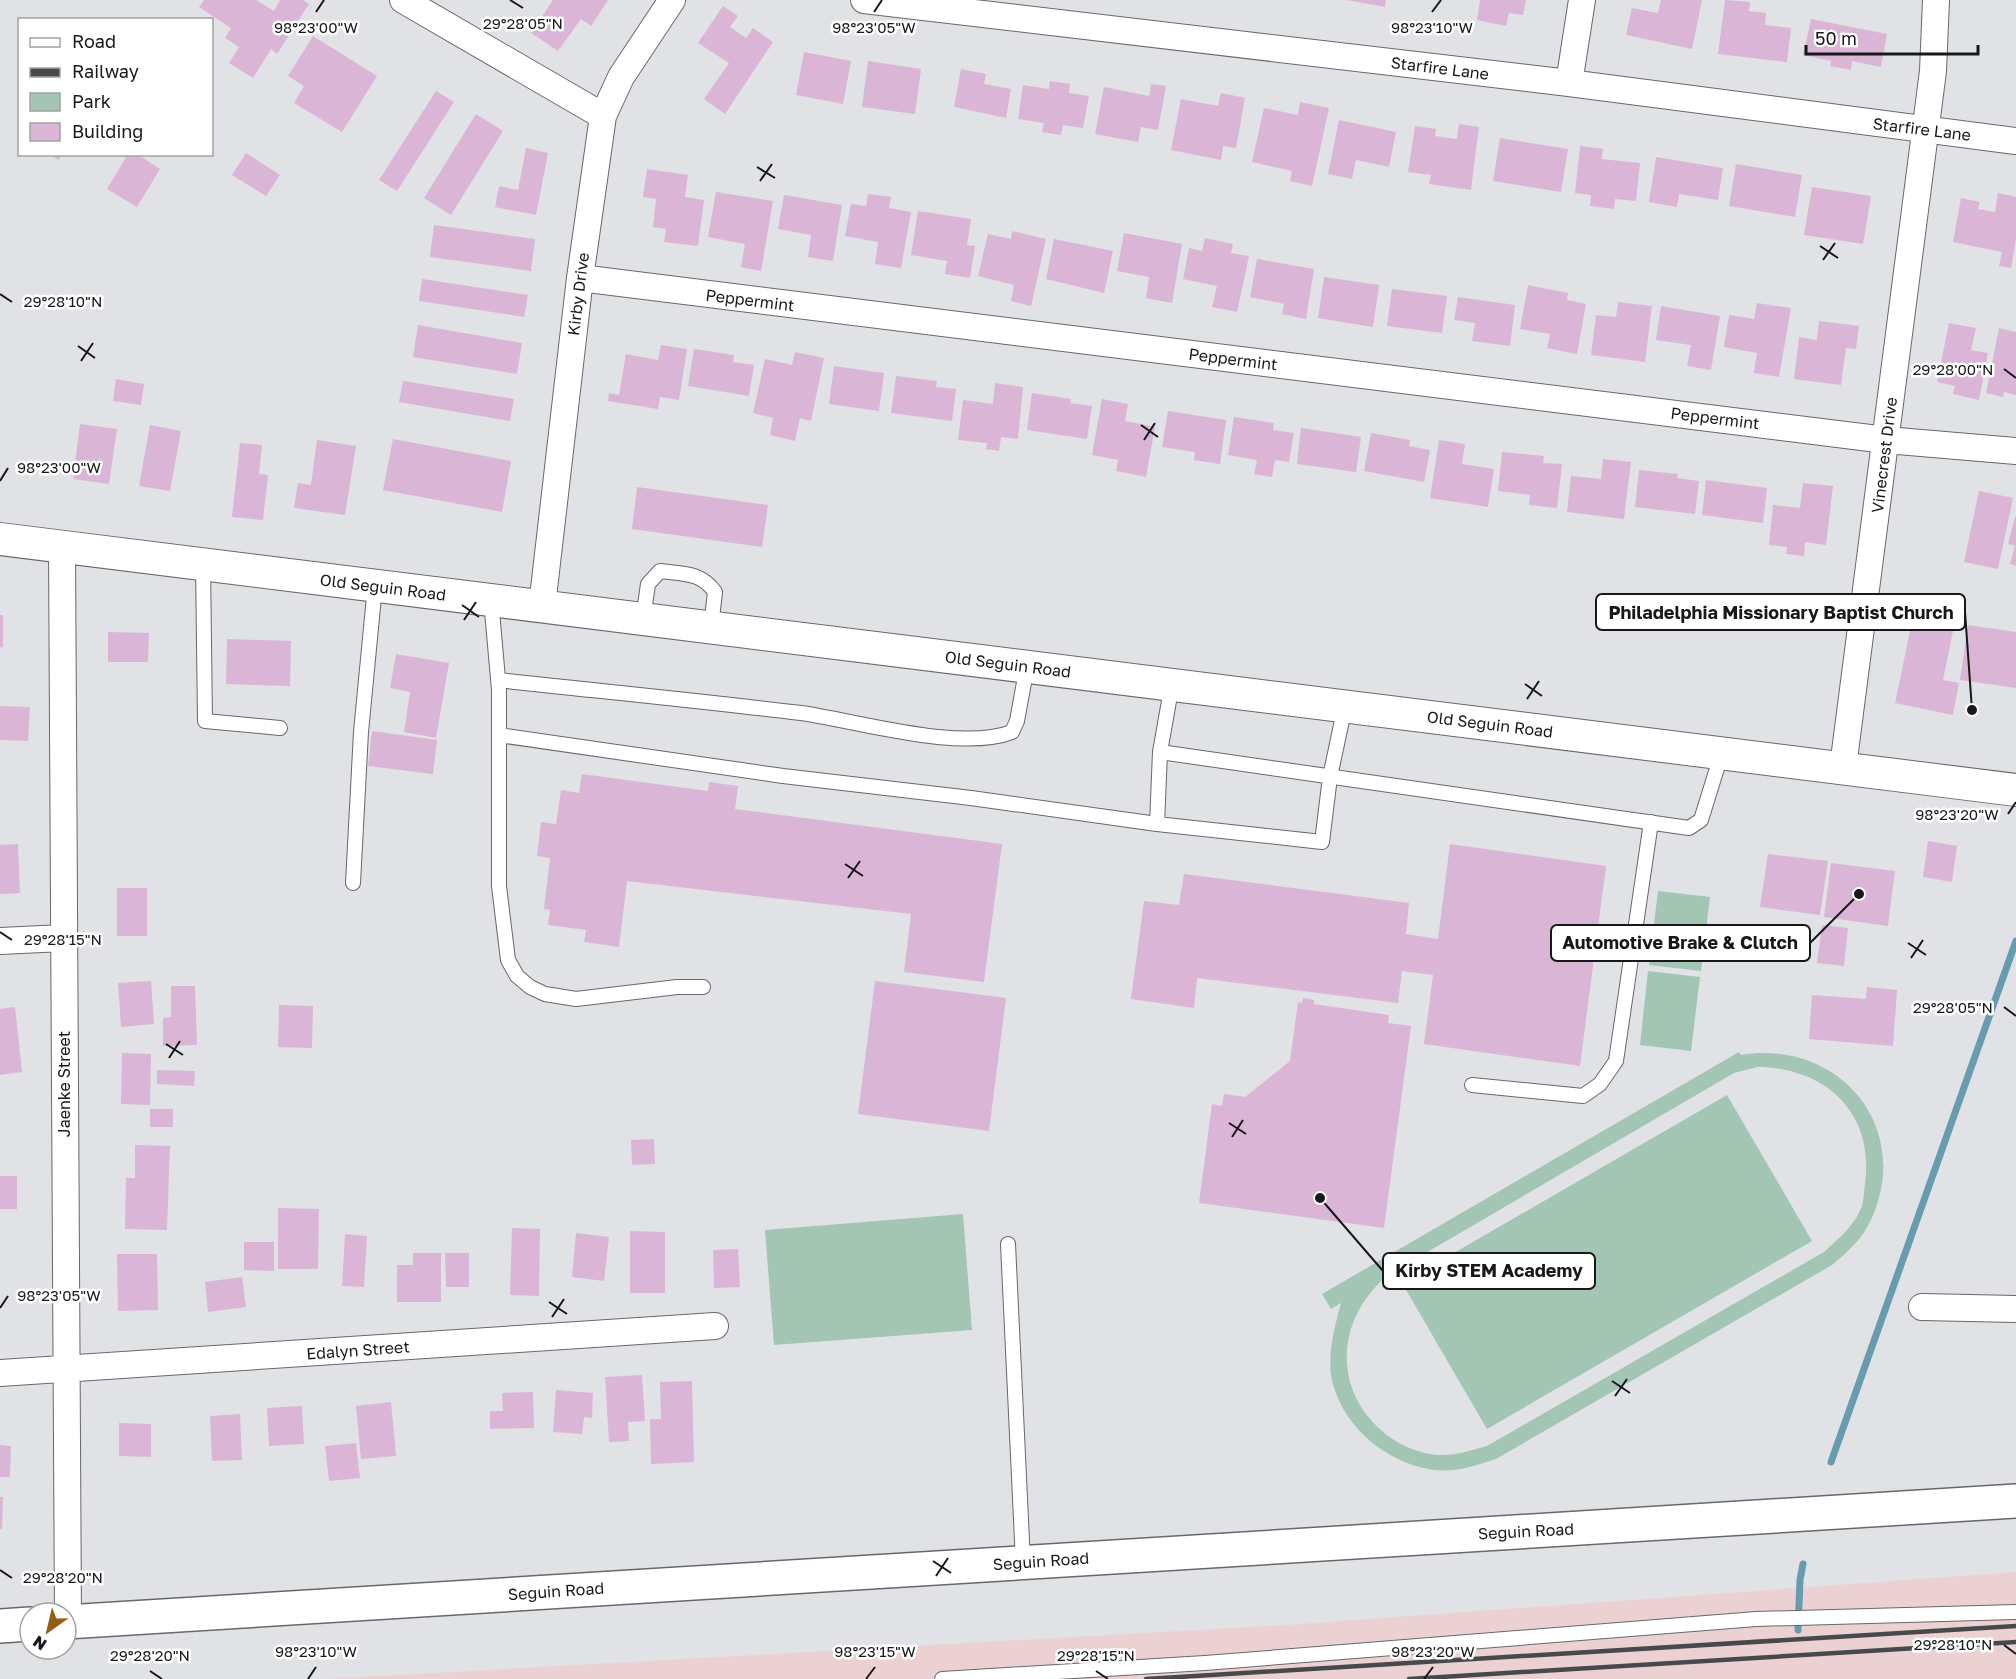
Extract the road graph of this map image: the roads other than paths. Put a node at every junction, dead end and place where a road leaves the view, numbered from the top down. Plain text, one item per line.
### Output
1 (403, 0) edge
2 (672, 0) edge
3 (864, 0) edge
4 (1582, 0) edge
5 (1936, 0) edge
6 (1569, 83) junction
7 (603, 116) junction
8 (1925, 130) junction
9 (2016, 141) edge
10 (579, 278) junction
11 (1886, 440) junction
12 (2016, 451) edge
13 (0, 539) edge
14 (62, 546) junction
15 (203, 564) junction
16 (375, 586) junction
17 (491, 600) junction
18 (542, 606) junction
19 (643, 619) junction
20 (711, 627) junction
21 (1027, 666) junction
22 (498, 680) junction
23 (1172, 684) junction
24 (1345, 706) junction
25 (280, 728) dead end
26 (499, 735) junction
27 (1722, 752) junction
28 (1160, 753) junction
29 (1843, 767) junction
30 (1330, 777) junction
31 (2011, 790) edge
32 (1651, 822) junction
33 (1157, 825) junction
34 (352, 883) dead end
35 (63, 938) junction
36 (0, 941) edge
37 (703, 987) dead end
38 (1472, 1085) dead end
39 (1008, 1244) dead end
40 (1922, 1307) dead end
41 (2016, 1309) edge
42 (716, 1326) dead end
43 (66, 1369) junction
44 (0, 1373) edge
45 (2016, 1501) edge
46 (1023, 1562) junction
47 (67, 1601) edge
48 (2016, 1612) edge
49 (78, 1621) edge
50 (18, 1625) edge
51 (0, 1626) edge
52 (942, 1679) edge

1 - 7 street
2 - 7 street, Kirby Drive
3 - 6 street, Starfire Lane
4 - 6 street
5 - 8 street, Vinecrest Drive
6 - 8 street, Starfire Lane
7 - 10 street, Kirby Drive
8 - 9 street, Starfire Lane
8 - 11 street, Vinecrest Drive
10 - 11 street, Peppermint
10 - 18 street, Kirby Drive
11 - 12 street, Peppermint
11 - 29 street, Vinecrest Drive
13 - 14 street, Old Seguin Road
14 - 15 street, Old Seguin Road
14 - 35 street, Jaenke Street
15 - 16 street, Old Seguin Road
15 - 25 lane
16 - 17 street, Old Seguin Road
16 - 34 lane
17 - 18 street, Old Seguin Road
17 - 22 lane
18 - 19 street, Old Seguin Road
19 - 20 street, Old Seguin Road
19 - 20 lane
20 - 21 street, Old Seguin Road
21 - 22 lane
21 - 23 street, Old Seguin Road
22 - 26 lane
23 - 24 street, Old Seguin Road
23 - 28 lane
24 - 27 street, Old Seguin Road
24 - 30 lane
26 - 33 lane
26 - 37 lane
27 - 29 street, Old Seguin Road
27 - 32 lane
28 - 30 lane
28 - 33 lane
29 - 31 street, Old Seguin Road
30 - 32 lane
30 - 33 lane
32 - 38 lane
35 - 36 street
35 - 43 street, Jaenke Street
39 - 46 lane
40 - 41 street
42 - 43 street, Edalyn Street
43 - 44 street, Edalyn Street
43 - 47 street, Jaenke Street
45 - 46 main road, Seguin Road
46 - 49 main road, Seguin Road
48 - 52 lane
50 - 51 main road

